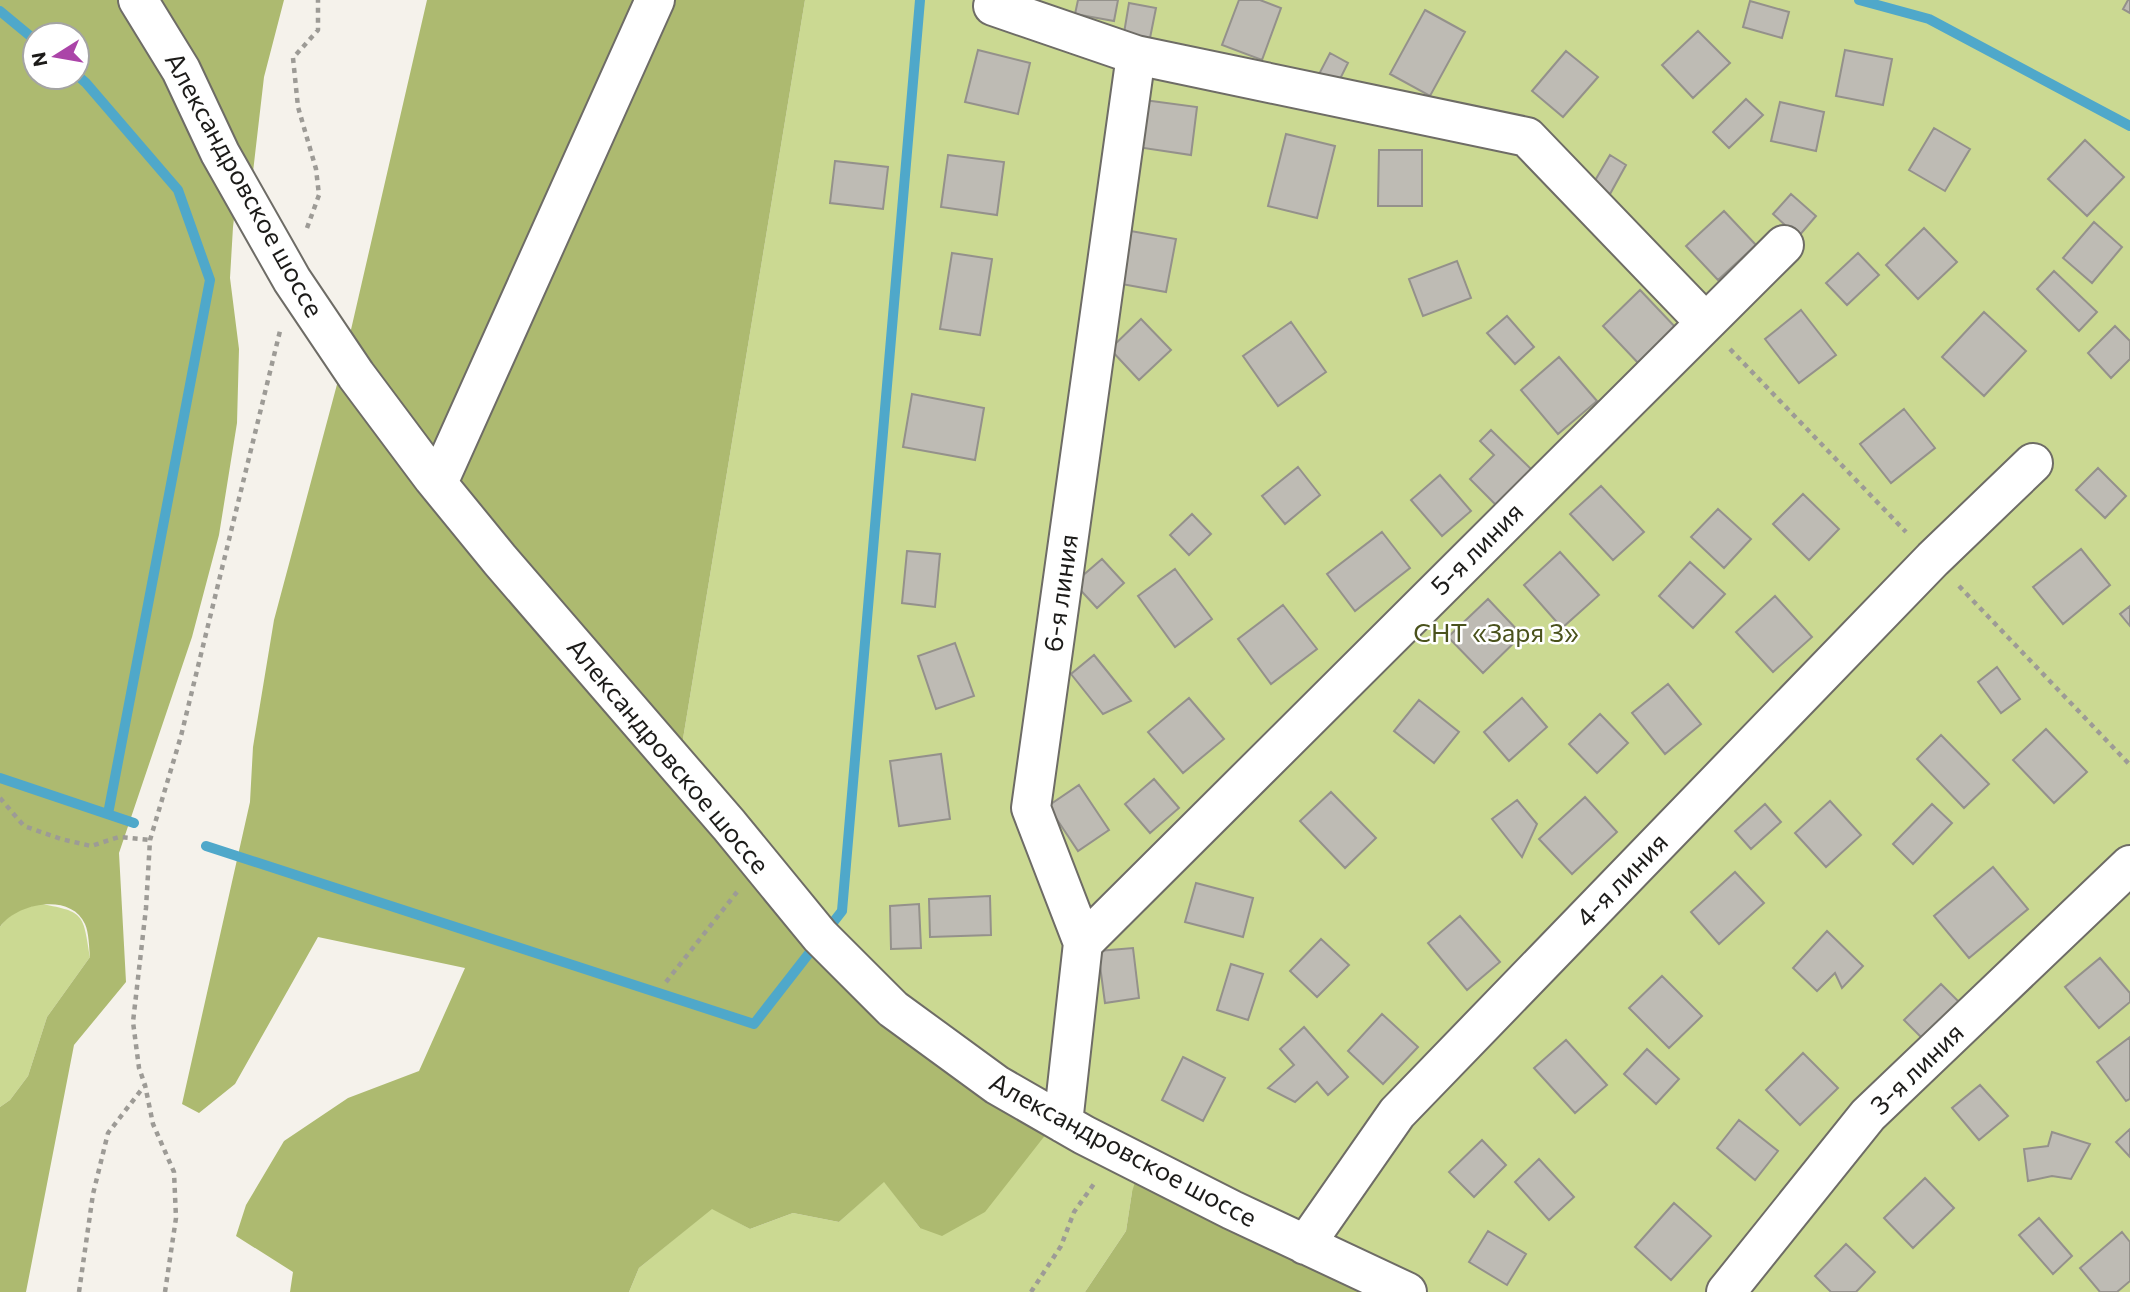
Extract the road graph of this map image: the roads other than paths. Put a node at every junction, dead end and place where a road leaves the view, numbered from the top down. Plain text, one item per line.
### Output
1 (138, 0) edge
2 (655, 0) edge
3 (993, 6) dead end
4 (1136, 55) junction
5 (1784, 245) dead end
6 (1705, 322) junction
7 (2033, 463) dead end
8 (438, 483) junction
9 (2130, 865) edge
10 (1083, 943) junction
11 (1063, 1123) junction
12 (1305, 1245) junction
13 (1406, 1292) edge
14 (1726, 1292) edge

1 - 8 street, Александровское шоссе
2 - 8 street
3 - 4 street
4 - 6 street
4 - 10 street, 6-я линия
5 - 6 street, 5-я линия
6 - 10 street, 5-я линия
7 - 12 street, 4-я линия
8 - 11 street, Александровское шоссе
9 - 14 street, 3-я линия
10 - 11 street, 6-я линия
11 - 12 street, Александровское шоссе
12 - 13 street, Александровское шоссе

